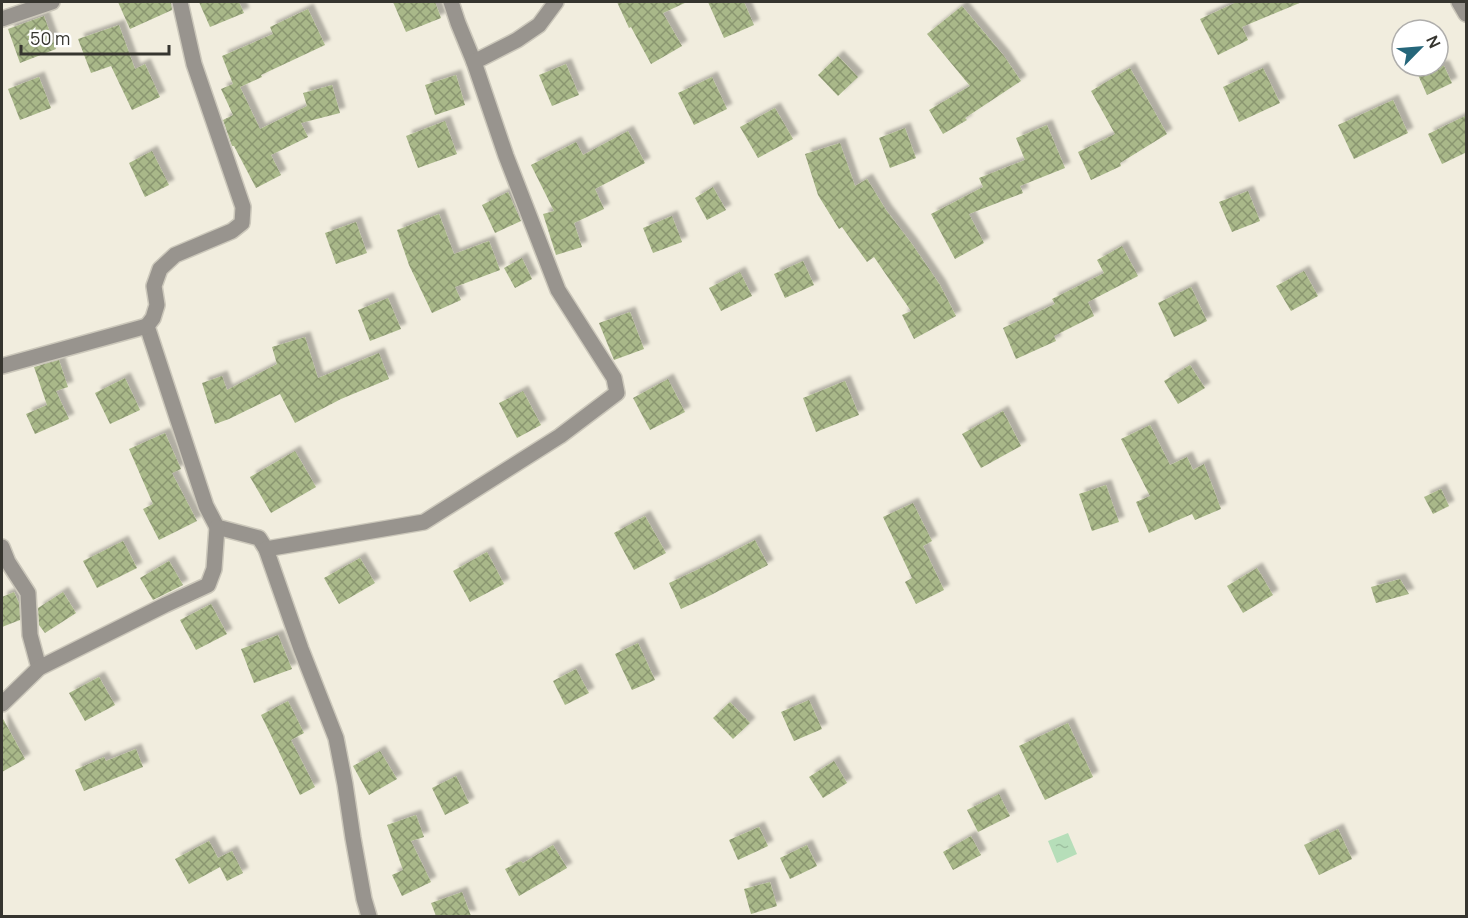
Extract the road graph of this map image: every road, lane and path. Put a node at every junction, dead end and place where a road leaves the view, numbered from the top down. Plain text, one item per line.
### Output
1 (52, 2) edge
2 (180, 2) edge
3 (451, 2) edge
4 (556, 2) edge
5 (1459, 2) edge
6 (1467, 14) edge
7 (2, 19) edge
8 (474, 62) junction
9 (147, 326) junction
10 (2, 366) edge
11 (217, 527) junction
12 (2, 547) edge
13 (266, 549) junction
14 (39, 668) junction
15 (2, 704) edge
16 (369, 916) edge

1 - 7 street
2 - 9 street
3 - 8 street
4 - 8 street
5 - 6 street
8 - 13 street
9 - 10 street
9 - 11 street
11 - 13 street
11 - 14 street
12 - 14 street
13 - 16 street
14 - 15 street

